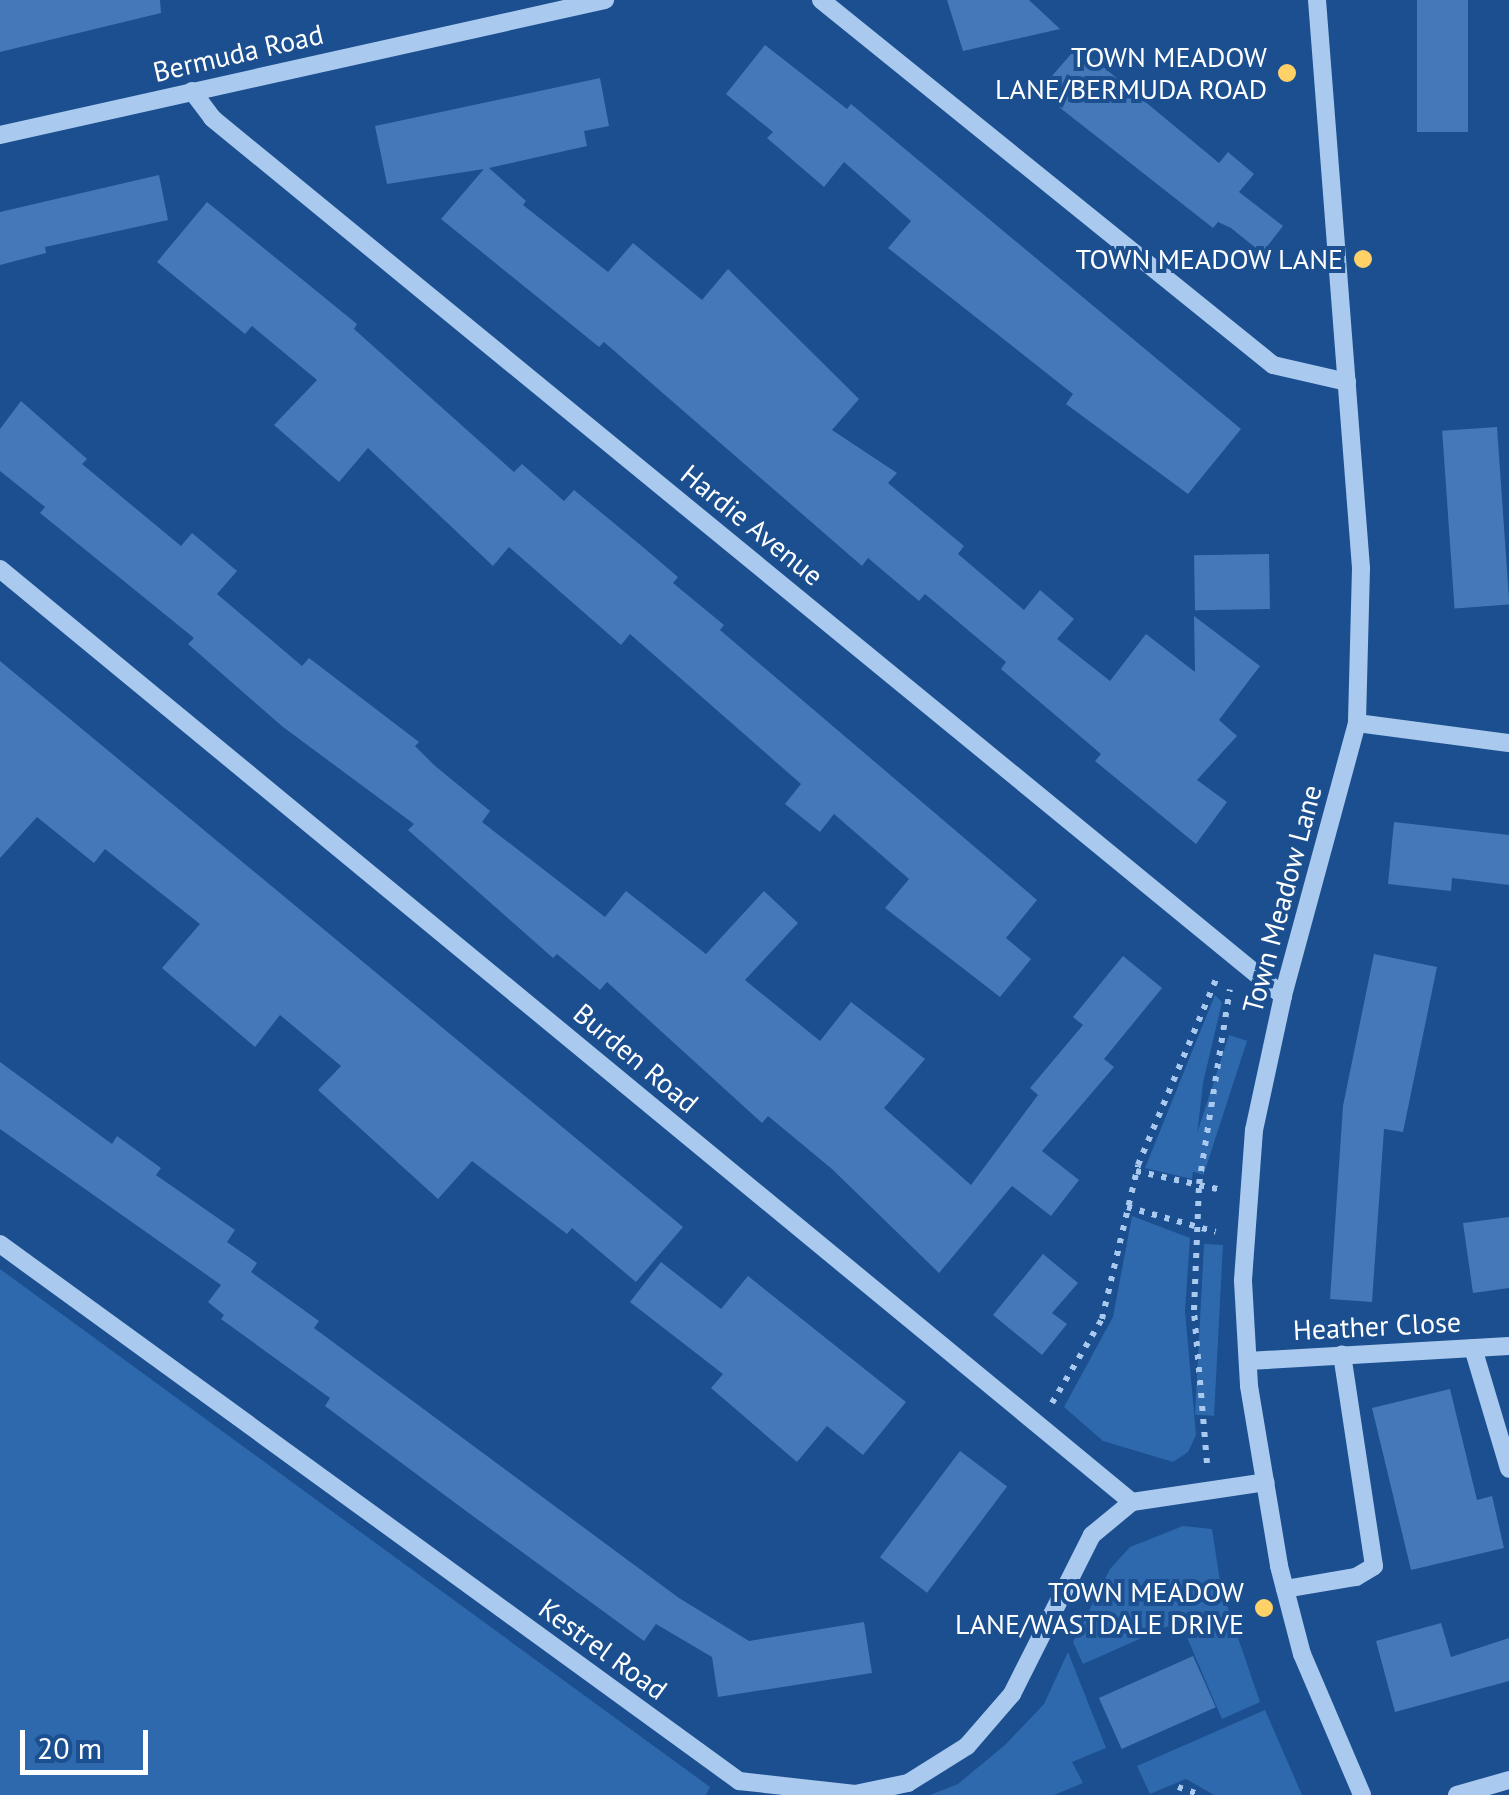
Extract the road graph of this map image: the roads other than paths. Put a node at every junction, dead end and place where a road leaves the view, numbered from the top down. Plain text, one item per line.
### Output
1 (605, 0) edge
2 (821, 0) edge
3 (1317, 0) edge
4 (192, 91) junction
5 (0, 135) edge
6 (1348, 382) junction
7 (0, 569) edge
8 (1357, 723) junction
9 (1509, 743) edge
10 (1283, 996) junction
11 (0, 1244) edge
12 (1509, 1346) edge
13 (1474, 1348) junction
14 (1342, 1354) junction
15 (1248, 1361) junction
16 (1509, 1469) edge
17 (1266, 1482) junction
18 (1132, 1502) junction
19 (1284, 1589) junction
20 (1509, 1780) edge
21 (1362, 1795) edge
22 (1458, 1795) edge

1 - 4 street, Bermuda Road
2 - 6 street
3 - 6 street, Town Meadow Lane
4 - 5 street, Bermuda Road
4 - 10 street, Hardie Avenue
6 - 8 street, Town Meadow Lane
7 - 18 street, Burden Road
8 - 9 street
8 - 10 street, Town Meadow Lane
10 - 15 street, Town Meadow Lane
11 - 18 street, Kestrel Road
12 - 13 street, Heather Close
13 - 14 street, Heather Close
13 - 16 street
14 - 15 street, Heather Close
14 - 19 street
15 - 17 street, Town Meadow Lane
17 - 18 street
17 - 19 street, Town Meadow Lane
19 - 21 street, Town Meadow Lane
20 - 22 street

